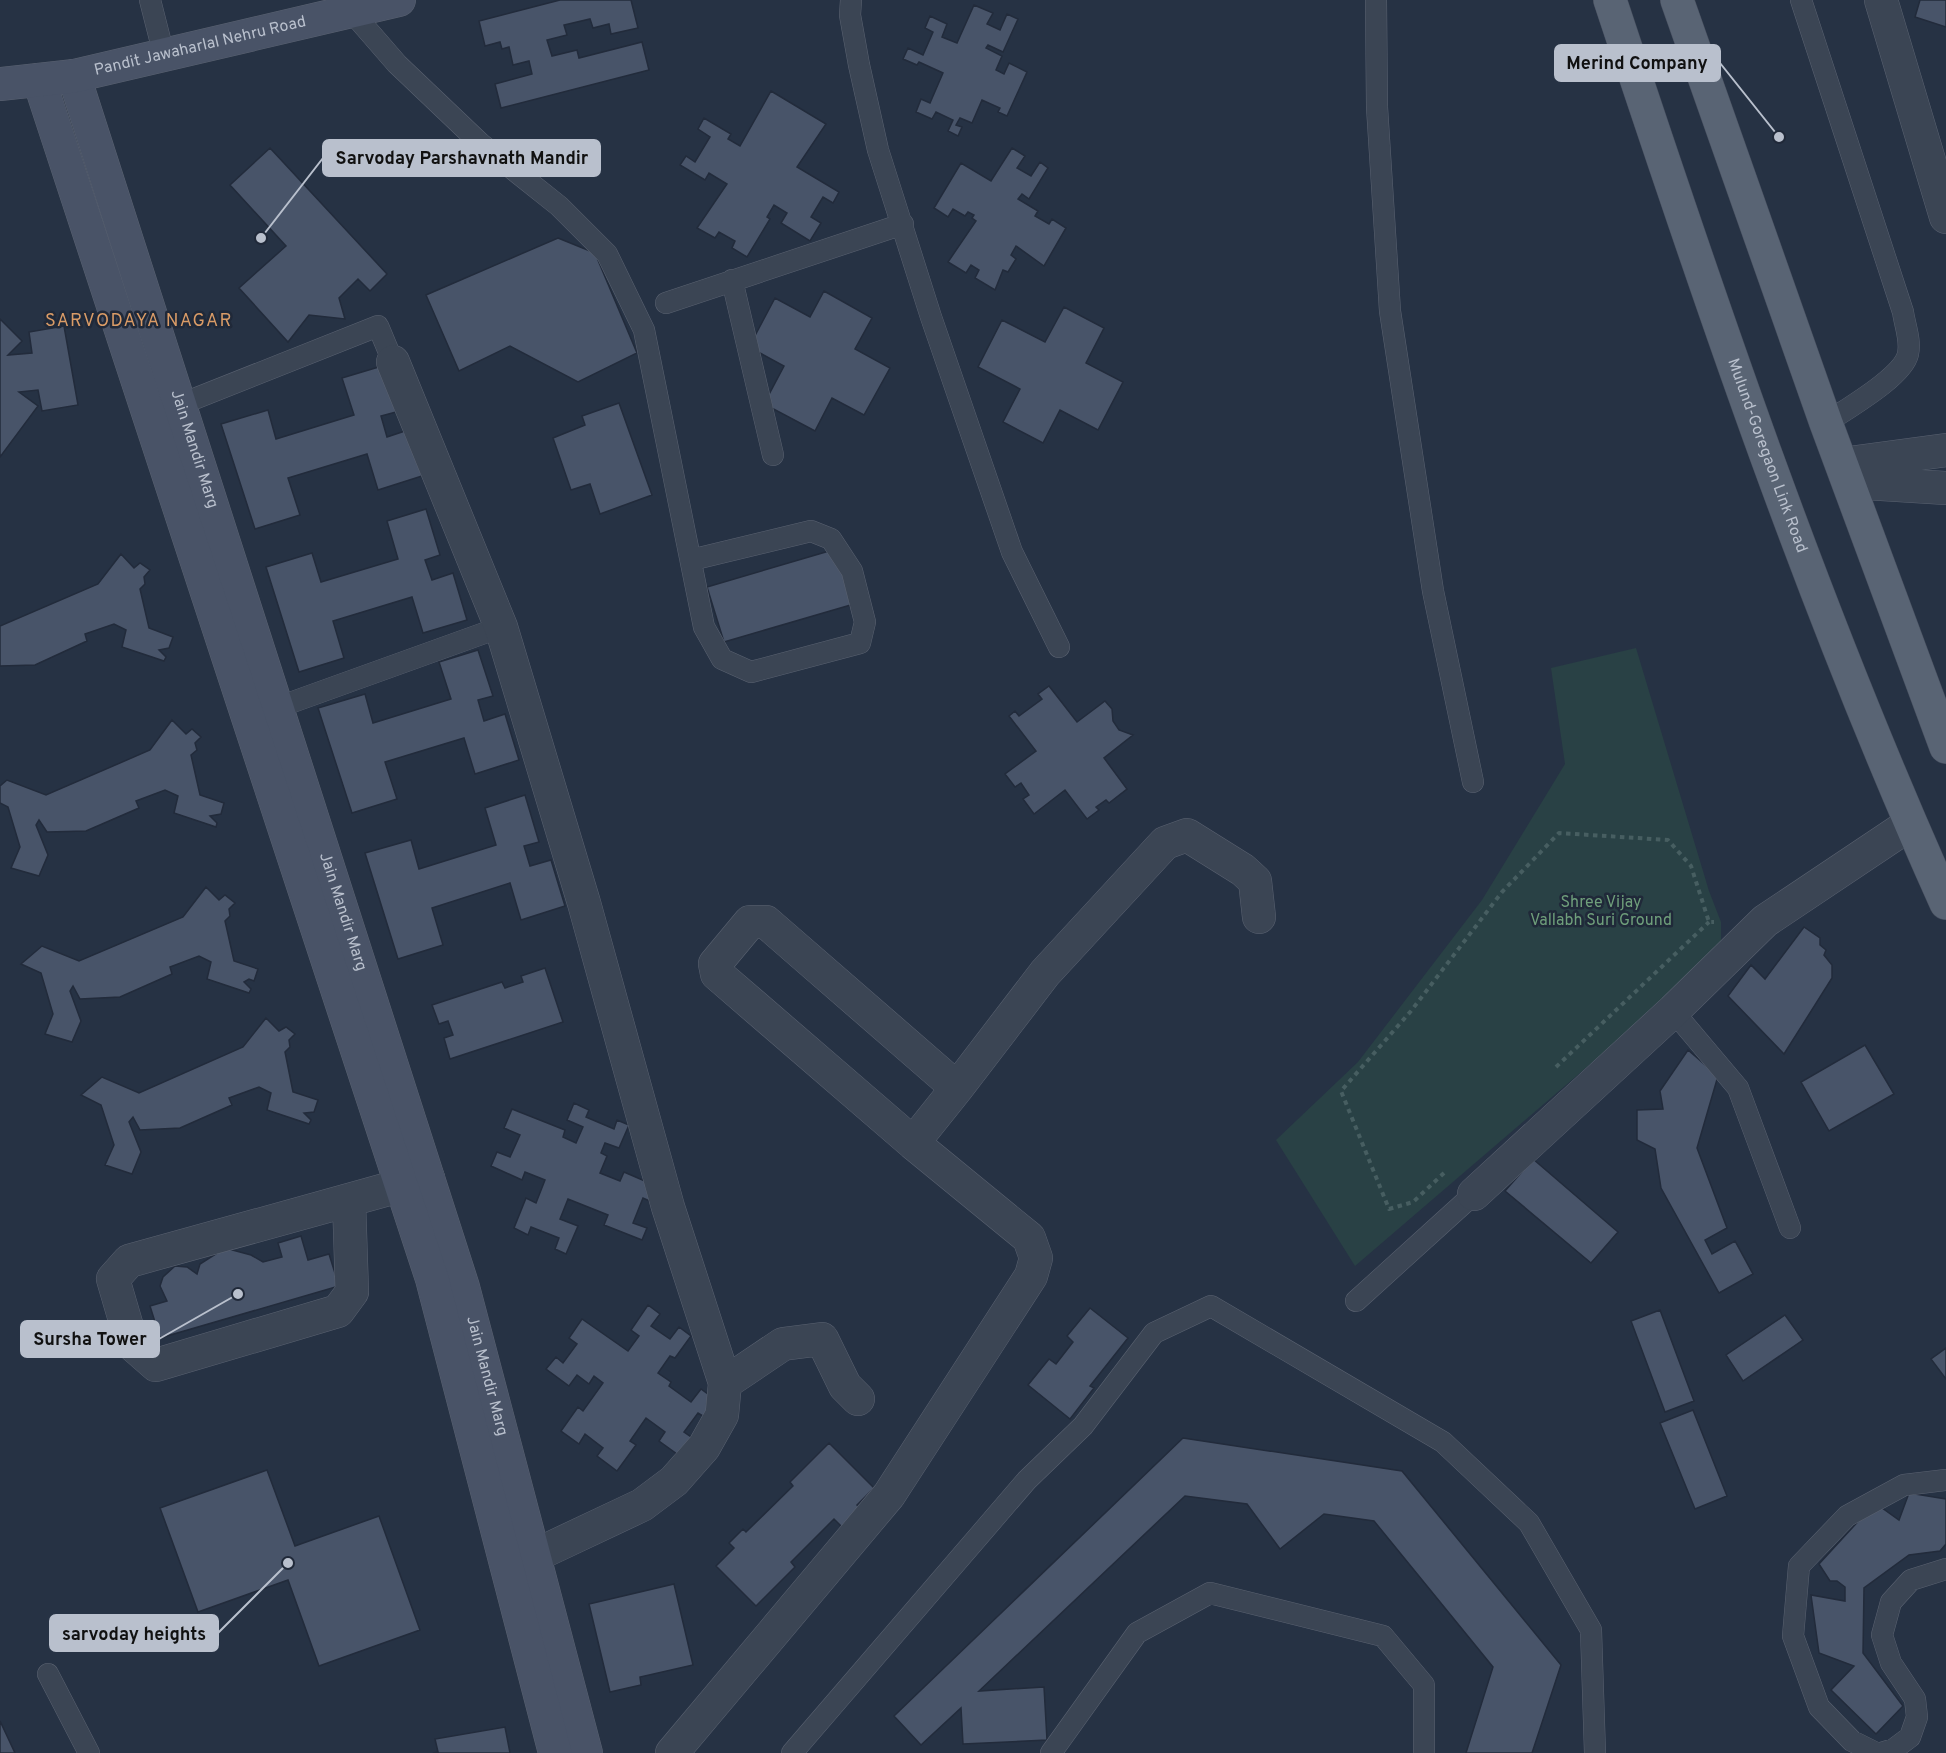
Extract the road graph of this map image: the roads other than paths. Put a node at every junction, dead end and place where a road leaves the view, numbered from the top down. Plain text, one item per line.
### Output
1 (150, 0) edge
2 (399, 0) edge
3 (851, 0) edge
4 (1376, 0) edge
5 (1610, 0) edge
6 (1677, 0) edge
7 (1801, 0) edge
8 (1881, 0) edge
9 (349, 5) edge
10 (164, 54) junction
11 (74, 76) junction
12 (39, 80) junction
13 (0, 84) edge
14 (1946, 217) edge
15 (903, 224) junction
16 (129, 248) junction
17 (96, 255) junction
18 (732, 280) junction
19 (666, 303) dead end
20 (393, 362) joint
21 (142, 396) junction
22 (176, 396) junction
23 (1826, 423) junction
24 (1946, 450) edge
25 (773, 455) dead end
26 (1846, 473) junction
27 (1946, 488) edge
28 (209, 550) junction
29 (691, 560) junction
30 (501, 627) junction
31 (1059, 647) dead end
32 (276, 708) junction
33 (1946, 747) edge
34 (1473, 782) dead end
35 (1911, 824) junction
36 (307, 849) junction
37 (1946, 903) edge
38 (1259, 917) dead end
39 (1673, 1011) junction
40 (957, 1088) junction
41 (913, 1143) junction
42 (415, 1182) junction
43 (1474, 1194) joint
44 (349, 1200) junction
45 (1790, 1228) dead end
46 (1356, 1300) dead end
47 (724, 1383) junction
48 (858, 1399) dead end
49 (499, 1477) junction
50 (1946, 1480) edge
51 (534, 1556) junction
52 (1946, 1569) edge
53 (533, 1610) junction
54 (48, 1674) dead end
55 (557, 1703) junction
56 (89, 1753) edge
57 (555, 1753) edge
58 (586, 1753) edge
59 (672, 1753) edge
60 (792, 1753) edge
61 (1051, 1753) edge
62 (1424, 1753) edge
63 (1595, 1753) edge
64 (1879, 1753) edge

1 - 10 lane
2 - 9 street, Pandit Jawaharlal Nehru Road
3 - 15 lane
4 - 34 lane
5 - 35 main road, Mulund-Goregaon Link Road
6 - 23 main road
7 - 23 lane
8 - 14 street
9 - 10 street, Pandit Jawaharlal Nehru Road
9 - 29 lane
10 - 11 street, Pandit Jawaharlal Nehru Road
11 - 12 street, Pandit Jawaharlal Nehru Road
11 - 16 street, Jain Mandir Marg
12 - 13 street, Pandit Jawaharlal Nehru Road
12 - 17 street, Jain Mandir Marg
15 - 18 lane
15 - 31 lane
16 - 17 street
16 - 22 street, Jain Mandir Marg
17 - 21 street, Jain Mandir Marg
18 - 19 lane
18 - 25 lane
20 - 22 lane
20 - 30 street
21 - 22 street
21 - 28 street, Jain Mandir Marg
22 - 28 street, Jain Mandir Marg
23 - 26 main road
24 - 26 street
26 - 27 street
26 - 33 main road
28 - 32 street, Jain Mandir Marg
28 - 36 street, Jain Mandir Marg
29 - 29 lane
30 - 32 lane
30 - 47 street
32 - 36 street, Jain Mandir Marg
35 - 37 main road, Mulund-Goregaon Link Road
35 - 39 street
36 - 42 street, Jain Mandir Marg
38 - 40 street
39 - 43 street
39 - 45 lane
40 - 41 street
40 - 41 street
41 - 59 street
42 - 44 street
42 - 49 street, Jain Mandir Marg
43 - 46 lane
44 - 44 street
47 - 48 street
47 - 51 street
49 - 51 street, Jain Mandir Marg
49 - 53 street, Jain Mandir Marg
50 - 64 lane
51 - 53 street, Jain Mandir Marg
52 - 64 lane
53 - 55 street, Jain Mandir Marg
54 - 56 lane
55 - 57 street, Jain Mandir Marg
55 - 58 street, Jain Mandir Marg
60 - 63 lane
61 - 62 lane

